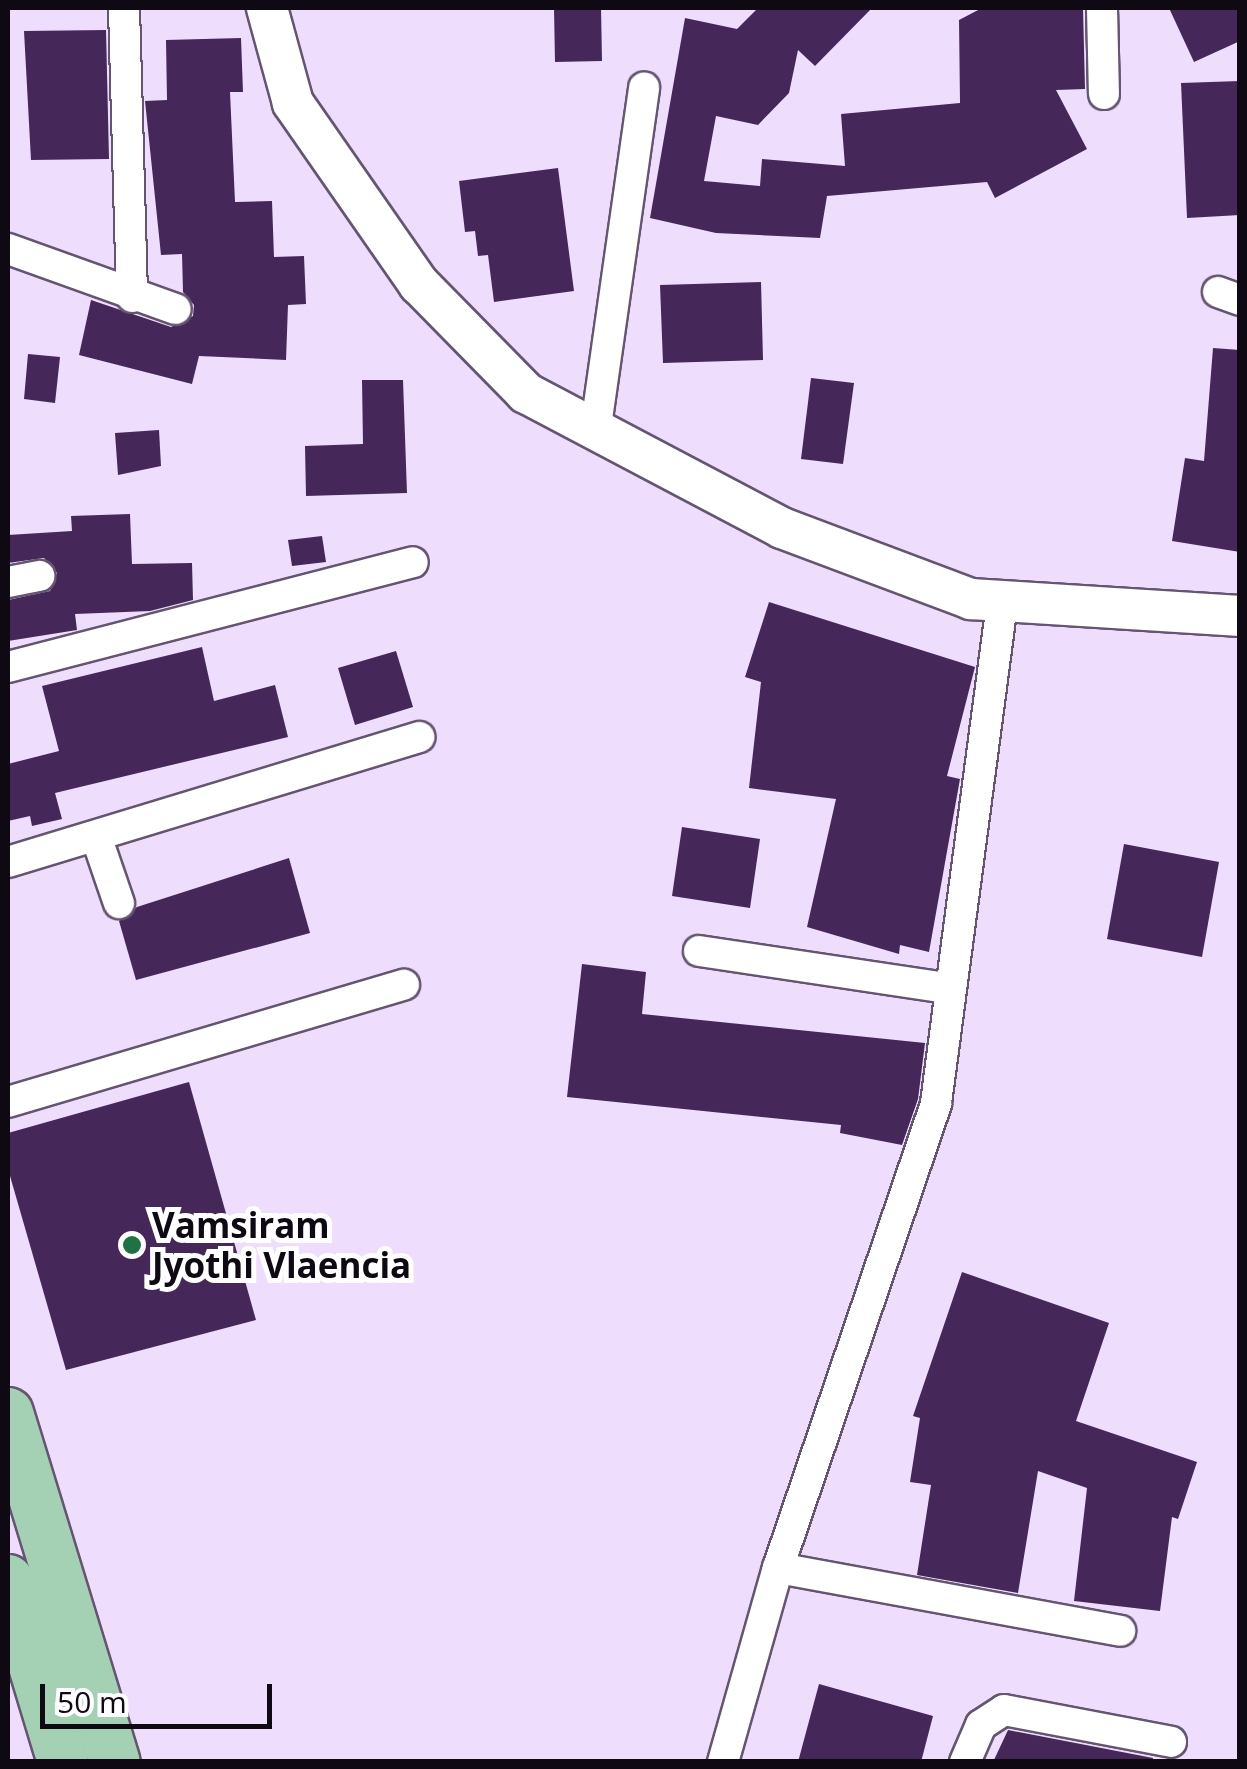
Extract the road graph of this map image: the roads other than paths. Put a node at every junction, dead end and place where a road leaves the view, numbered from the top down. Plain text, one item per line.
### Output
1 (124, 8) edge
2 (267, 8) edge
3 (1102, 8) edge
4 (644, 87) dead end
5 (1104, 94) dead end
6 (8, 249) edge
7 (132, 297) junction
8 (176, 309) dead end
9 (596, 426) junction
10 (412, 562) dead end
11 (39, 576) dead end
12 (8, 582) edge
13 (1002, 604) junction
14 (1240, 616) edge
15 (8, 667) edge
16 (419, 737) dead end
17 (96, 836) junction
18 (8, 862) edge
19 (118, 904) dead end
20 (699, 951) dead end
21 (404, 985) dead end
22 (948, 988) junction
23 (8, 1102) edge
24 (8, 1413) edge
25 (778, 1568) junction
26 (8, 1580) edge
27 (1120, 1631) dead end
28 (82, 1642) junction
29 (20, 1663) edge
30 (1171, 1742) dead end
31 (62, 1762) edge
32 (115, 1762) edge
33 (723, 1762) edge
34 (964, 1762) edge

1 - 7 street
2 - 9 street
3 - 5 street
4 - 9 street
6 - 7 street
7 - 8 street
9 - 13 street
10 - 15 street
11 - 12 street
13 - 14 street
13 - 22 street
16 - 17 street
17 - 18 street
17 - 19 street
20 - 22 street
21 - 23 street
22 - 25 street
24 - 28 main road
25 - 27 street
25 - 33 street
26 - 29 main road
28 - 29 street
28 - 32 main road
29 - 31 main road
30 - 34 street

